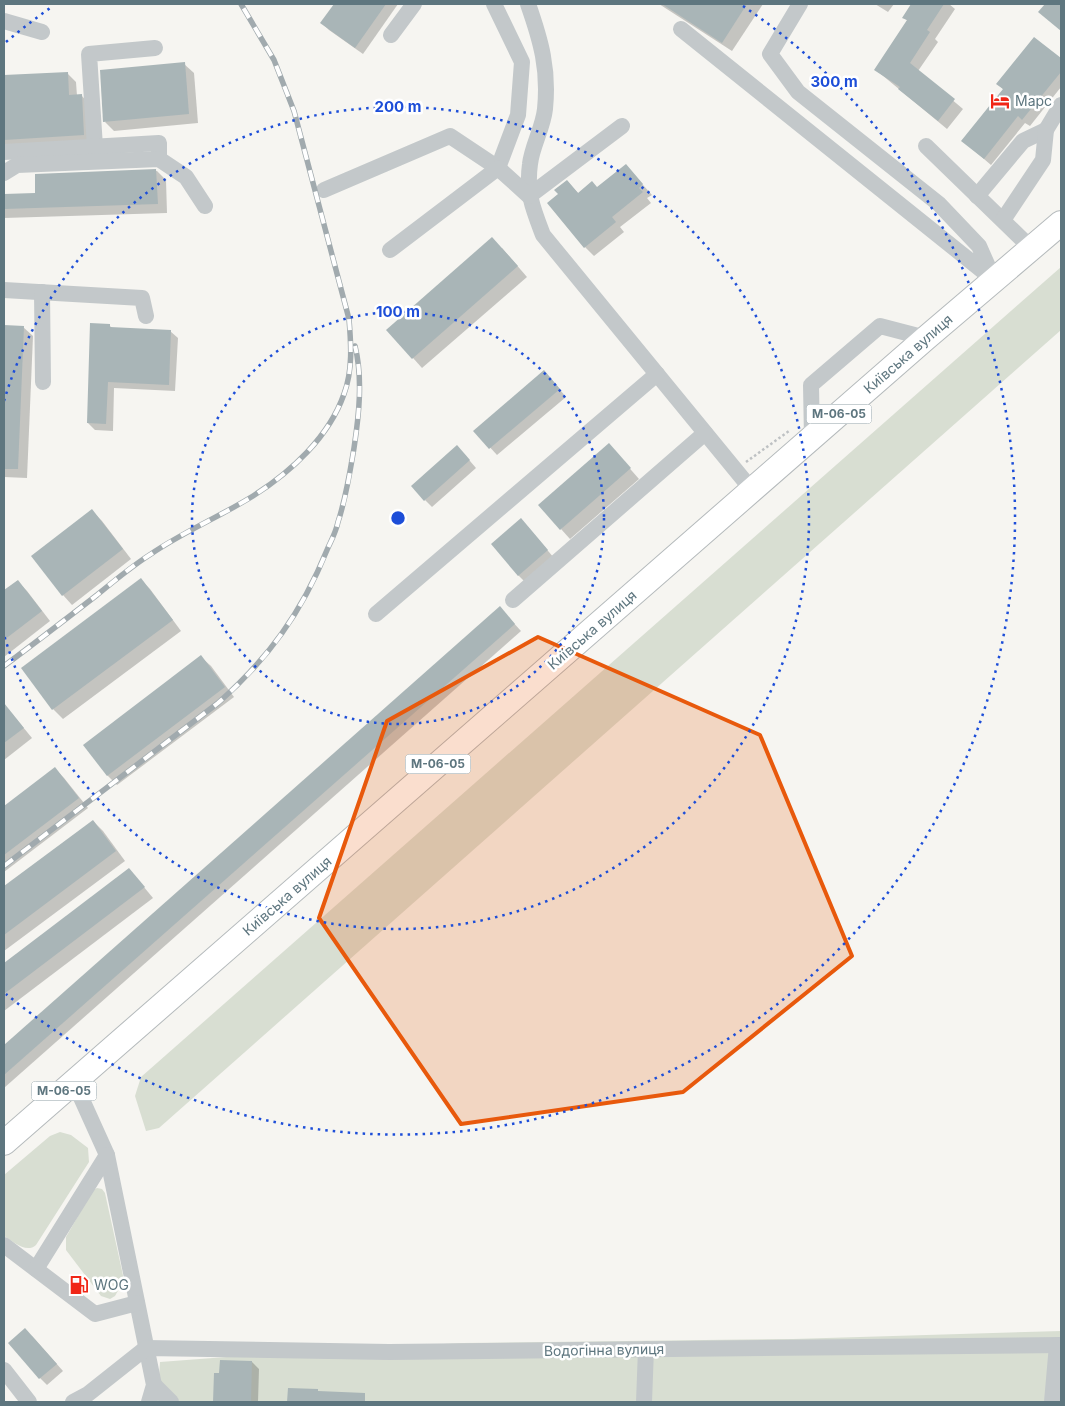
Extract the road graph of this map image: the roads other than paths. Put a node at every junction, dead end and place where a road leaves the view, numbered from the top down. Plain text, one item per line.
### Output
1 (414, 4) edge
2 (494, 4) edge
3 (528, 4) edge
4 (800, 4) edge
5 (4, 21) edge
6 (681, 29) dead end
7 (42, 32) dead end
8 (391, 35) dead end
9 (155, 48) dead end
10 (1061, 105) edge
11 (622, 126) dead end
12 (1046, 130) junction
13 (926, 146) dead end
14 (95, 147) junction
15 (4, 152) edge
16 (159, 159) junction
17 (498, 168) junction
18 (4, 173) edge
19 (324, 190) dead end
20 (529, 196) junction
21 (977, 196) junction
22 (205, 206) dead end
23 (1003, 220) junction
24 (1061, 223) edge
25 (1031, 248) junction
26 (390, 250) dead end
27 (994, 280) junction
28 (4, 290) edge
29 (42, 292) junction
30 (146, 316) dead end
31 (926, 338) junction
32 (657, 374) junction
33 (43, 382) dead end
34 (705, 433) junction
35 (802, 434) junction
36 (752, 490) junction
37 (513, 600) dead end
38 (376, 614) dead end
39 (74, 1082) junction
40 (4, 1143) edge
41 (107, 1155) junction
42 (4, 1245) edge
43 (36, 1269) junction
44 (137, 1303) junction
45 (1059, 1344) edge
46 (146, 1348) junction
47 (646, 1349) junction
48 (4, 1370) edge
49 (154, 1386) junction
50 (29, 1402) edge
51 (73, 1402) edge
52 (149, 1402) edge
53 (171, 1402) edge
54 (644, 1402) edge
55 (1052, 1402) edge

1 - 8 street
2 - 17 street
3 - 20 street
4 - 27 street
5 - 7 street
6 - 27 street
9 - 14 street
10 - 12 street
11 - 20 street
12 - 21 street
12 - 23 street
13 - 21 street
14 - 15 street
14 - 16 street
16 - 18 street
16 - 22 street
17 - 19 street
17 - 20 street
17 - 26 street
20 - 32 street
21 - 23 street
23 - 25 street
24 - 25 highway, Київська вулиця / М-06-05
25 - 27 highway, Київська вулиця / М-06-05
27 - 31 highway, Київська вулиця / М-06-05
28 - 29 street
29 - 30 street
29 - 33 street
31 - 35 highway, Київська вулиця / М-06-05
31 - 35 street
32 - 34 street
32 - 38 street
34 - 36 street
34 - 37 street
35 - 36 highway, Київська вулиця / М-06-05
36 - 39 highway, Київська вулиця / М-06-05
39 - 40 highway, М-06-05
39 - 41 street
41 - 43 street
41 - 44 street
42 - 43 street
43 - 44 street
44 - 46 street
45 - 47 street, Водогінна вулиця
45 - 55 street
46 - 47 street, Водогінна вулиця
46 - 49 street
46 - 51 street
47 - 54 street
48 - 50 street
49 - 52 street
49 - 53 street

